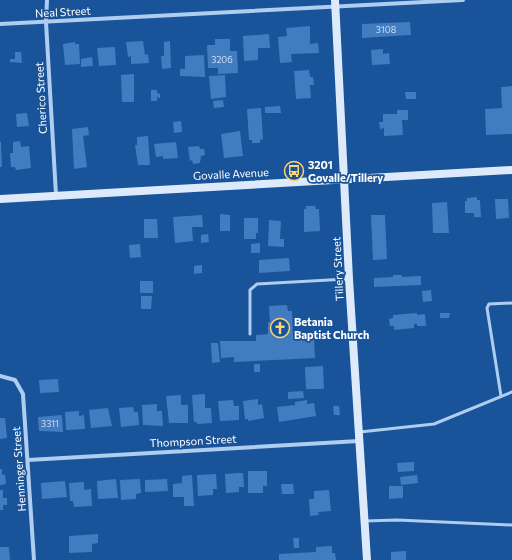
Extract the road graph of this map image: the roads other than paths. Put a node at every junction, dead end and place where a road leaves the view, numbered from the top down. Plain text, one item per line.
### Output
1 (47, 0) edge
2 (463, 0) edge
3 (335, 3) edge
4 (46, 22) junction
5 (0, 24) edge
6 (512, 170) edge
7 (345, 178) junction
8 (56, 196) junction
9 (0, 199) edge
10 (349, 279) junction
11 (512, 302) edge
12 (250, 334) dead end
13 (0, 376) edge
14 (512, 392) edge
15 (501, 396) junction
16 (358, 432) junction
17 (359, 441) junction
18 (28, 460) junction
19 (365, 522) junction
20 (512, 525) edge
21 (34, 560) edge
22 (367, 560) edge

1 - 4 street, Cherico Street
2 - 3 street, Neal Street
3 - 4 street, Neal Street
3 - 7 street, Tillery Street
4 - 5 street, Neal Street
4 - 8 street, Cherico Street
6 - 7 street, Govalle Avenue
7 - 8 street, Govalle Avenue
7 - 10 street, Tillery Street
8 - 9 street, Govalle Avenue
10 - 12 lane
10 - 16 street, Tillery Street
11 - 15 lane
13 - 18 street, Henninger Street
14 - 15 lane
15 - 16 lane
16 - 17 street, Tillery Street
17 - 18 street, Thompson Street
17 - 19 street, Tillery Street
18 - 21 street, Henninger Street
19 - 20 lane
19 - 22 street, Tillery Street

